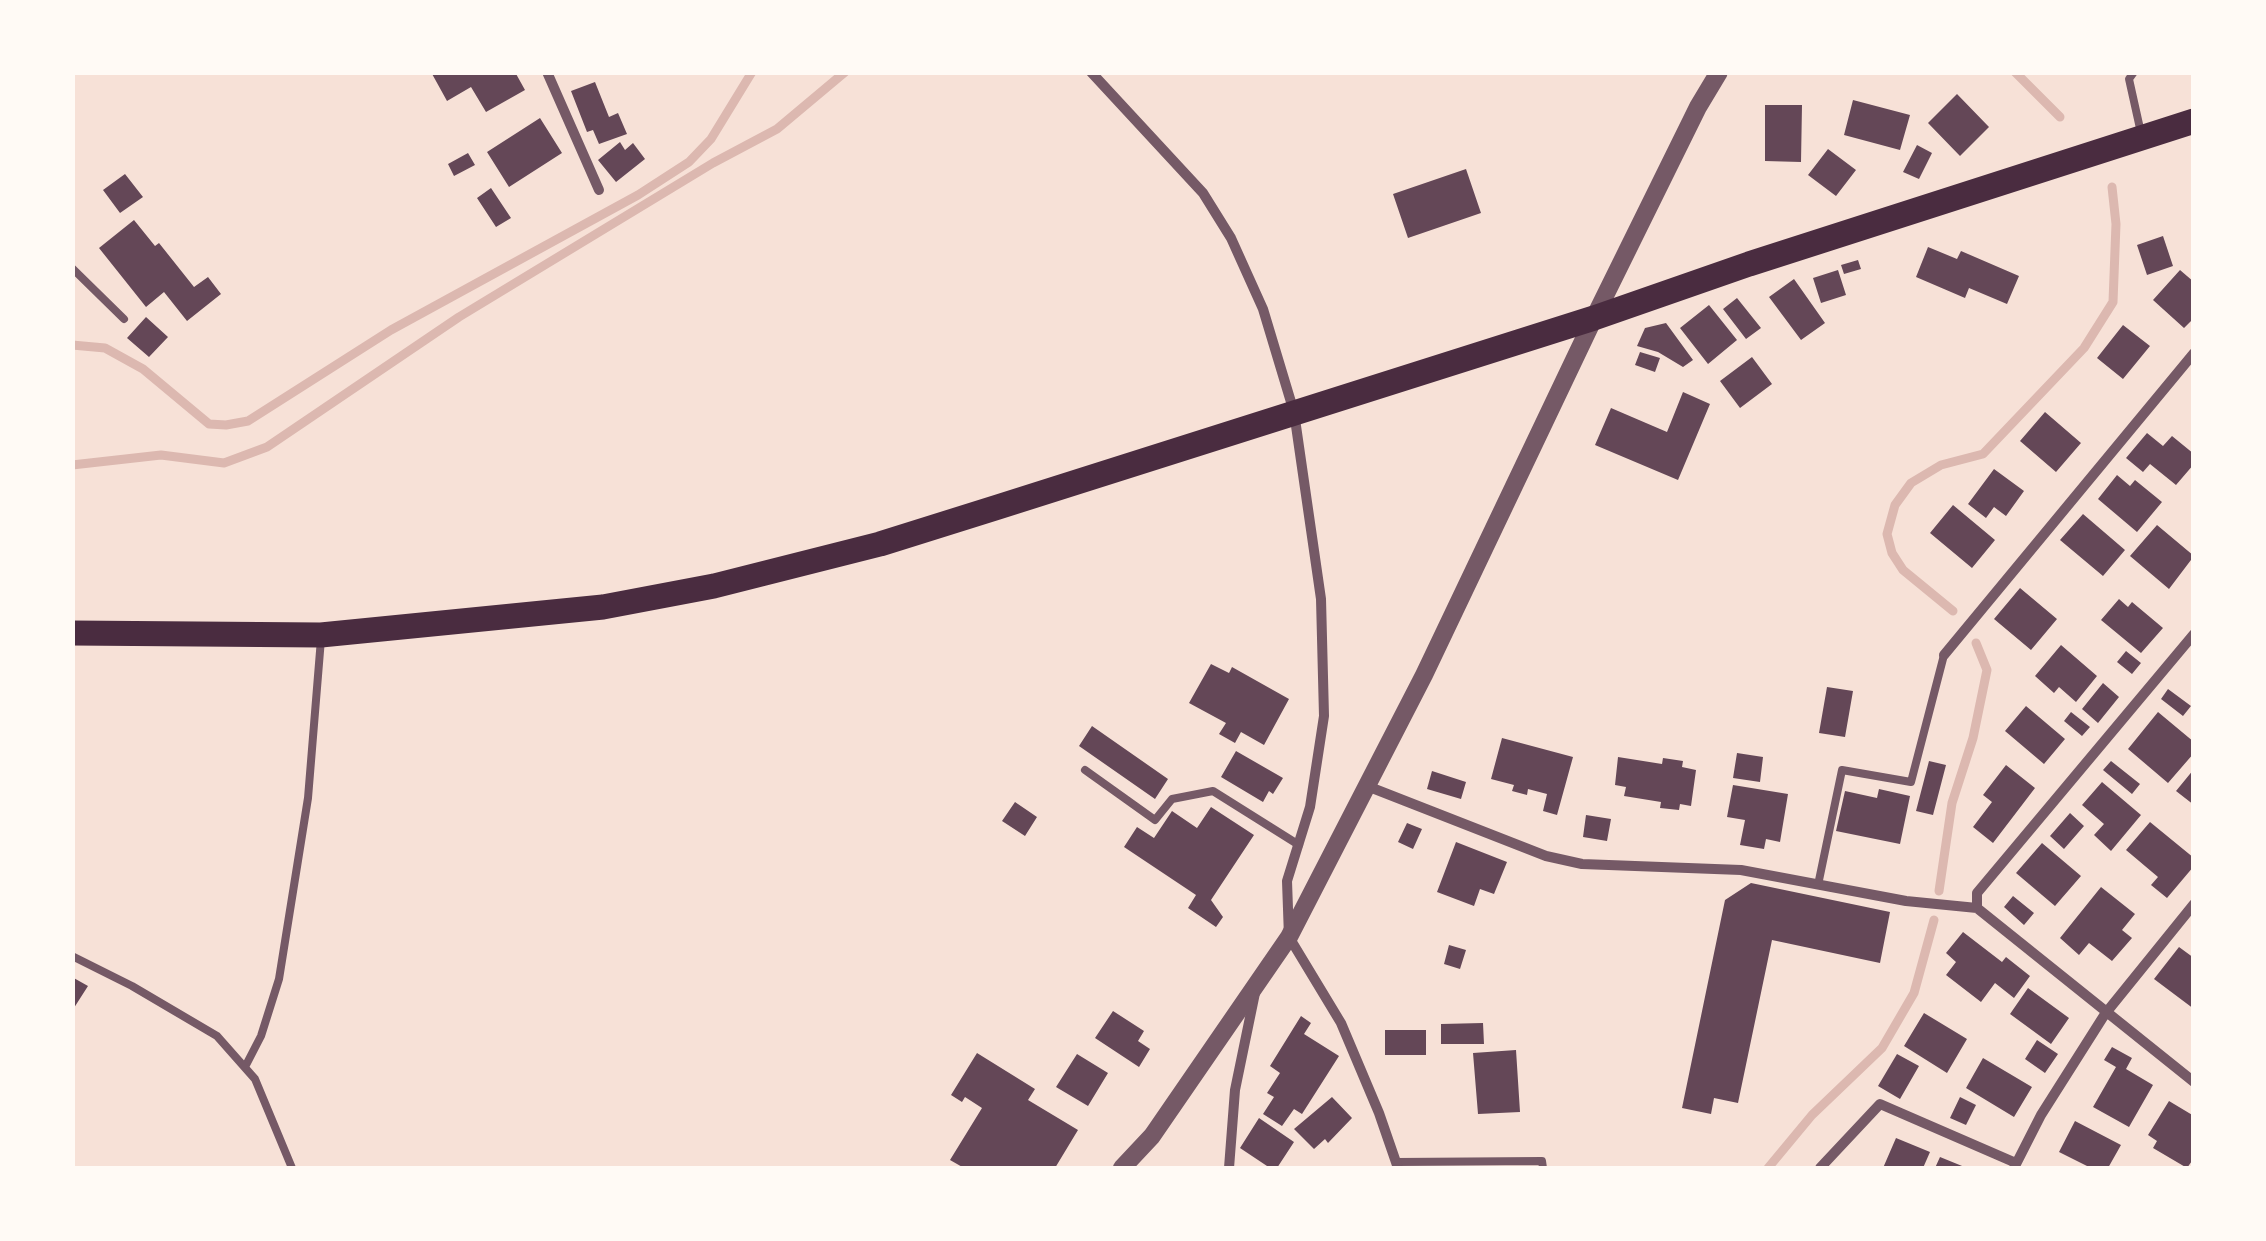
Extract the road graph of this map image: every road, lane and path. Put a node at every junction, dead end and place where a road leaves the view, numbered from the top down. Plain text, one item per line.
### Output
1 (547, 72) edge
2 (1091, 72) edge
3 (1718, 72) edge
4 (2134, 72) edge
5 (2194, 121) edge
6 (2142, 138) junction
7 (598, 190) dead end
8 (72, 268) edge
9 (1594, 318) junction
10 (124, 319) dead end
11 (2194, 354) edge
12 (1294, 412) junction
13 (72, 633) edge
14 (2194, 634) edge
15 (321, 635) junction
16 (1944, 655) joint
17 (1085, 770) dead end
18 (1367, 786) junction
19 (1298, 845) junction
20 (1818, 885) junction
21 (2194, 904) edge
22 (1977, 908) junction
23 (1290, 937) junction
24 (72, 956) edge
25 (1258, 982) junction
26 (2105, 1014) junction
27 (245, 1067) junction
28 (2194, 1082) edge
29 (1397, 1165) edge
30 (2015, 1166) edge
31 (292, 1168) edge
32 (1122, 1168) edge
33 (1228, 1168) edge
34 (1543, 1168) edge
35 (1820, 1168) edge

1 - 7 street
2 - 12 street
3 - 9 street
4 - 6 lane
5 - 6 main road
6 - 9 main road
8 - 10 lane
9 - 12 main road
9 - 18 street
11 - 16 street
12 - 15 main road
12 - 19 street
13 - 15 main road
14 - 22 street
15 - 27 lane
16 - 20 lane
17 - 19 lane
18 - 20 street
18 - 23 street
19 - 23 street
20 - 22 street
21 - 26 street
22 - 26 street
23 - 25 street
23 - 29 street
24 - 27 lane
25 - 32 street
25 - 33 street
26 - 28 street
26 - 30 street
27 - 31 lane
29 - 34 lane
30 - 35 street

